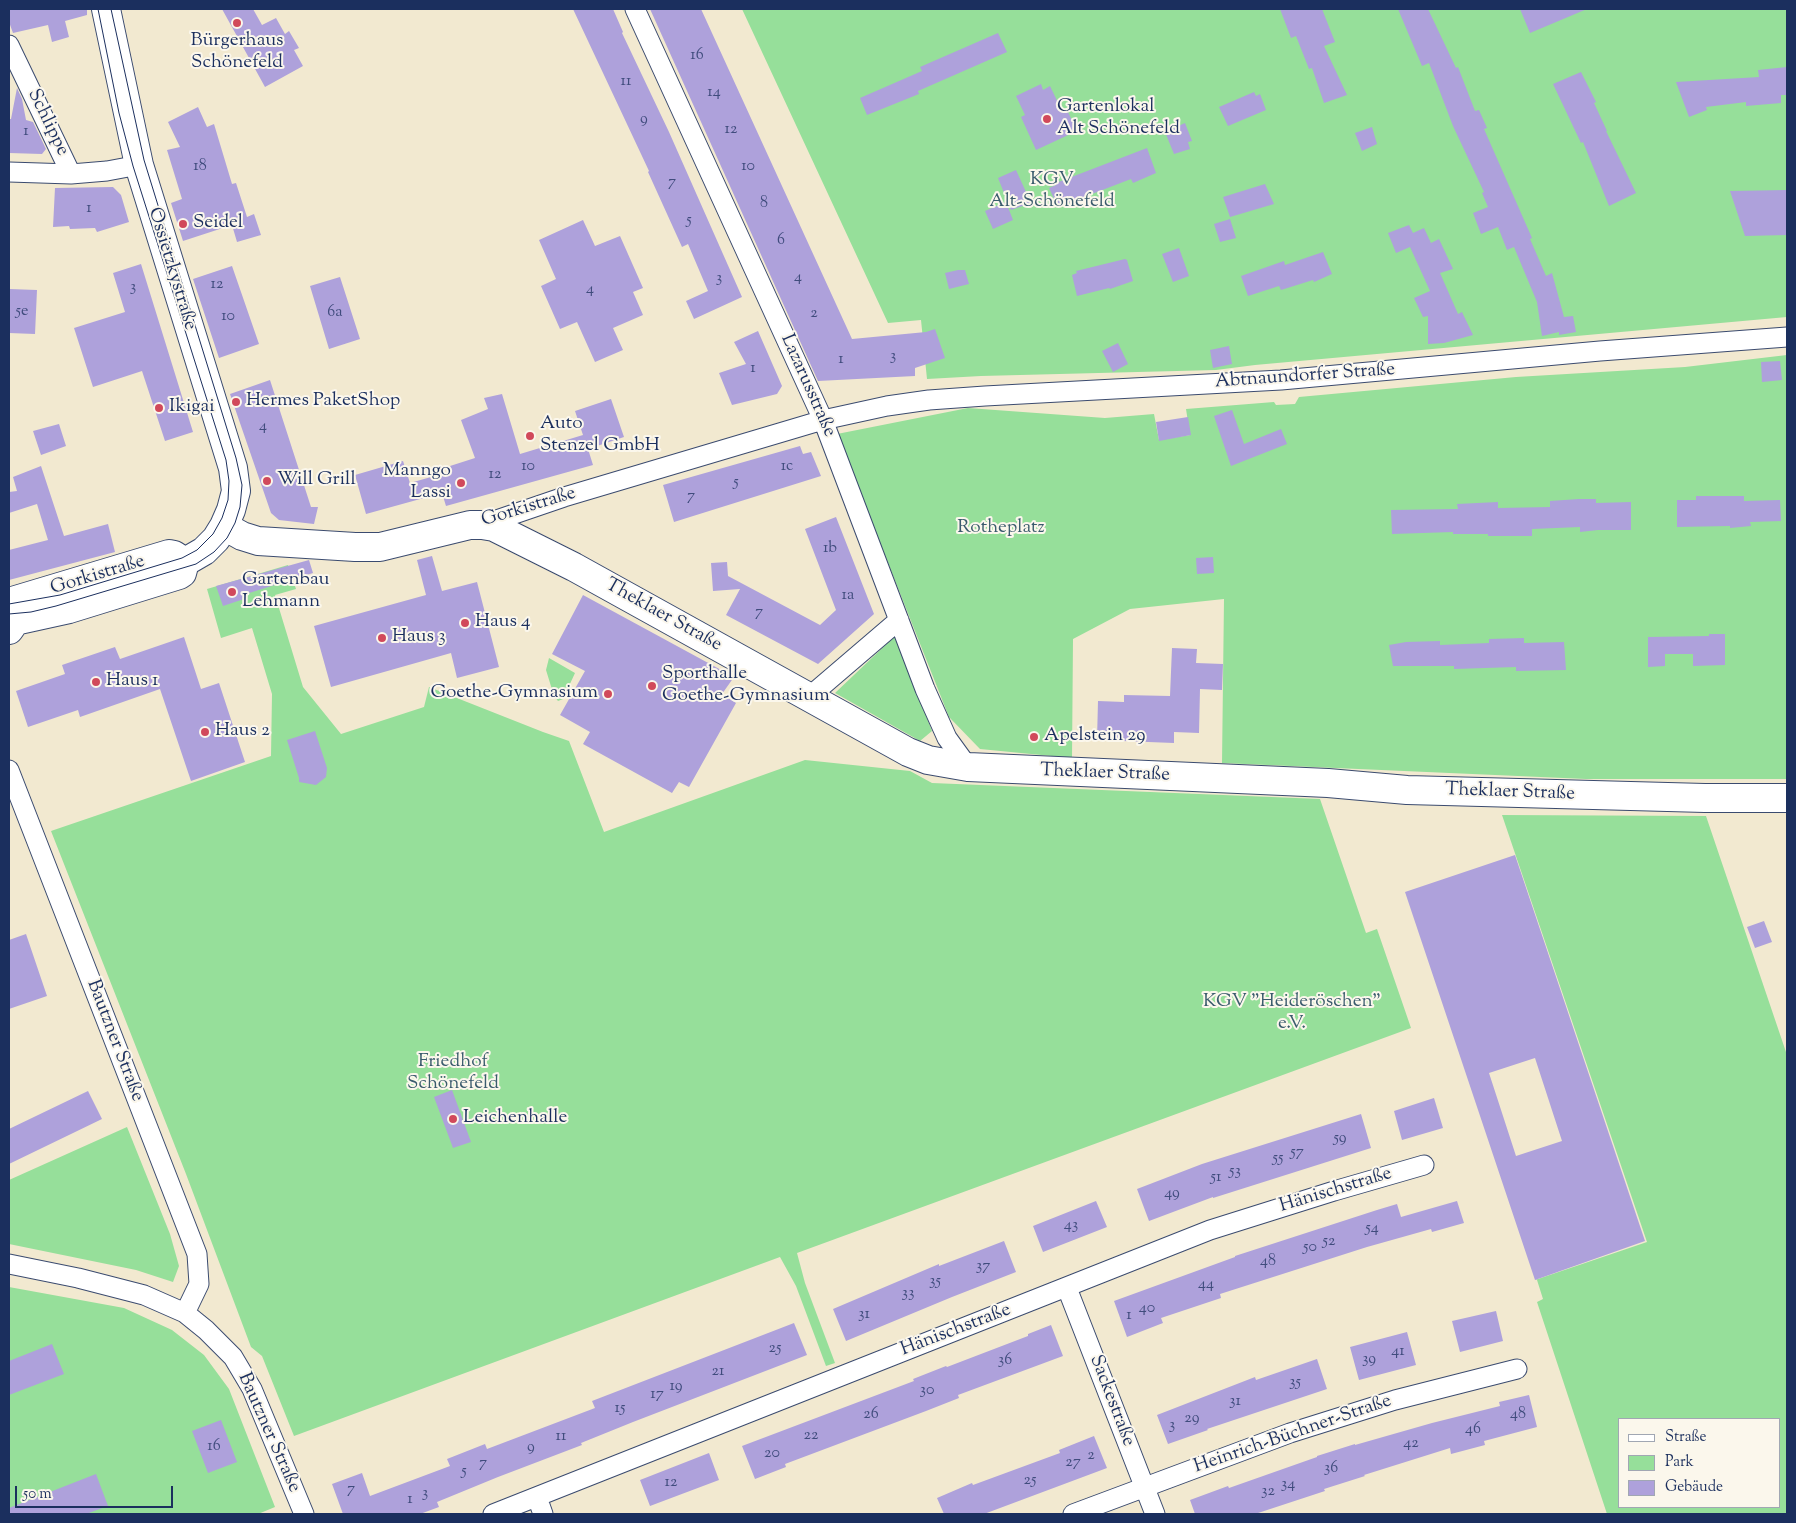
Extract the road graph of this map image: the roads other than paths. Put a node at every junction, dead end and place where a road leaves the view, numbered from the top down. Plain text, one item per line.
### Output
1 (106, 9) edge
2 (635, 9) edge
3 (9, 45) edge
4 (139, 165) junction
5 (9, 172) edge
6 (71, 174) junction
7 (1787, 337) edge
8 (823, 420) junction
9 (482, 525) junction
10 (224, 526) junction
11 (12, 617) edge
12 (899, 620) junction
13 (809, 697) junction
14 (968, 767) junction
15 (9, 770) edge
16 (1787, 798) edge
17 (1424, 1165) dead end
18 (9, 1264) edge
19 (1067, 1288) junction
20 (184, 1313) junction
21 (1517, 1369) dead end
22 (1144, 1486) junction
23 (540, 1506) edge
24 (304, 1514) edge
25 (494, 1514) edge
26 (1073, 1514) edge
27 (1155, 1514) edge

1 - 4 main road, Ossietzkystraße
2 - 8 street, Lazarusstraße
3 - 6 street, Schlippe
4 - 6 street
4 - 10 main road, Ossietzkystraße
5 - 6 street
7 - 8 street, Abtnaundorfer Straße
8 - 9 street, Gorkistraße
8 - 12 street, Lazarusstraße
9 - 10 main road, Gorkistraße
9 - 13 main road, Theklaer Straße
10 - 11 main road, Gorkistraße
12 - 13 street
12 - 14 street, Lazarusstraße
13 - 14 main road, Theklaer Straße
14 - 16 main road, Theklaer Straße
15 - 20 street, Bautzner Straße
17 - 19 street, Hänischstraße
18 - 20 street, Bautzner Straße
19 - 22 street, Sackestraße
19 - 23 street, Hänischstraße
20 - 24 street, Bautzner Straße
21 - 22 street, Heinrich-Büchner-Straße
22 - 26 street, Heinrich-Büchner-Straße
22 - 27 street, Sackestraße
23 - 25 street, Hänischstraße

